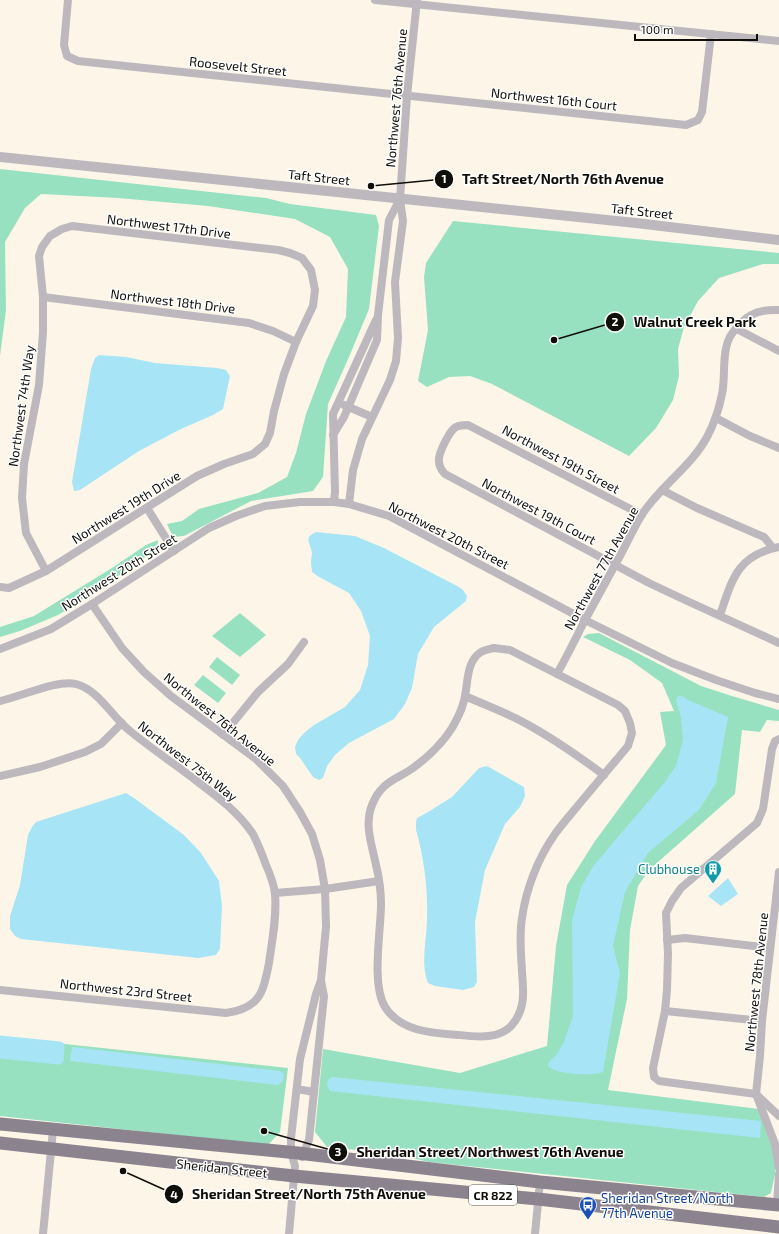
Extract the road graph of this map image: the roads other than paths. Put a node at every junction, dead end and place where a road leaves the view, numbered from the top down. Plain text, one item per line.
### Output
1 (68, 0) edge
2 (376, 0) edge
3 (416, 2) edge
4 (711, 34) junction
5 (779, 41) edge
6 (407, 96) junction
7 (0, 157) edge
8 (400, 198) junction
9 (779, 240) edge
10 (39, 263) joint
11 (43, 297) junction
12 (779, 310) edge
13 (378, 315) junction
14 (737, 329) junction
15 (296, 342) junction
16 (779, 351) edge
17 (338, 403) junction
18 (348, 407) junction
19 (372, 417) junction
20 (716, 418) junction
21 (468, 425) joint
22 (333, 435) junction
23 (779, 448) edge
24 (662, 490) junction
25 (334, 502) junction
26 (349, 504) junction
27 (147, 508) junction
28 (642, 515) junction
29 (776, 547) edge
30 (174, 551) junction
31 (615, 565) junction
32 (46, 571) junction
33 (0, 587) edge
34 (92, 604) junction
35 (720, 616) junction
36 (585, 620) junction
37 (304, 642) dead end
38 (779, 643) edge
39 (0, 649) edge
40 (557, 674) junction
41 (464, 696) junction
42 (779, 700) edge
43 (0, 701) edge
44 (122, 723) junction
45 (223, 735) junction
46 (779, 739) edge
47 (604, 775) junction
48 (0, 776) edge
49 (779, 872) edge
50 (379, 882) junction
51 (324, 889) junction
52 (275, 893) junction
53 (667, 940) junction
54 (770, 948) junction
55 (321, 980) junction
56 (0, 990) edge
57 (248, 1006) joint
58 (665, 1011) junction
59 (762, 1021) junction
60 (297, 1089) junction
61 (314, 1092) junction
62 (756, 1094) junction
63 (779, 1116) edge
64 (0, 1124) edge
65 (53, 1130) junction
66 (0, 1143) edge
67 (52, 1148) junction
68 (297, 1153) junction
69 (779, 1168) edge
70 (295, 1171) junction
71 (779, 1174) edge
72 (540, 1182) junction
73 (538, 1199) junction
74 (778, 1206) edge
75 (779, 1227) edge
76 (43, 1234) edge
77 (289, 1234) edge
78 (535, 1234) edge

1 - 6 street, Roosevelt Street
2 - 3 street
3 - 4 street
3 - 6 street, Northwest 76th Avenue
4 - 5 street
4 - 6 street, Northwest 16th Court
6 - 8 street, Northwest 76th Avenue
7 - 8 street, Taft Street
8 - 9 street, Taft Street
8 - 13 street, Northwest 76th Avenue
8 - 19 street, Northwest 76th Avenue
10 - 11 street, Northwest 74th Way
10 - 15 street, Northwest 17th Drive
11 - 15 street, Northwest 18th Drive
11 - 32 street, Northwest 74th Way
12 - 14 street, Northwest 77th Avenue
13 - 17 street, Northwest 76th Avenue
13 - 18 street, Northwest 76th Avenue
14 - 16 street
14 - 20 street, Northwest 77th Avenue
15 - 27 street, Northwest 19th Drive
17 - 18 street
17 - 22 street, Northwest 76th Avenue
18 - 19 street
18 - 22 street, Northwest 76th Avenue
19 - 26 street, Northwest 76th Avenue
20 - 23 street
20 - 24 street, Northwest 77th Avenue
21 - 28 street, Northwest 19th Street
21 - 31 street, Northwest 19th Court
22 - 25 street, Northwest 76th Avenue
24 - 28 street, Northwest 77th Avenue
24 - 29 street
25 - 26 street, Northwest 20th Street
25 - 30 street, Northwest 20th Street
26 - 36 street, Northwest 20th Street
27 - 30 street
27 - 32 street, Northwest 19th Drive
28 - 31 street, Northwest 77th Avenue
29 - 35 street
30 - 34 street, Northwest 20th Street
31 - 35 street, Northwest 19th Court
31 - 36 street, Northwest 77th Avenue
32 - 33 street, Northwest 19th Drive
34 - 39 street, Northwest 20th Street
34 - 45 street, Northwest 76th Avenue
35 - 38 street, Northwest 19th Court
36 - 40 street, Northwest 77th Avenue
36 - 42 street, Northwest 20th Street
37 - 45 street
40 - 41 street
40 - 47 street
41 - 47 street
41 - 50 street
43 - 44 street, Northwest 75th Way
44 - 48 street
44 - 52 street, Northwest 75th Way
45 - 51 street, Northwest 76th Avenue
46 - 53 street
47 - 50 street
49 - 54 street, Northwest 78th Avenue
50 - 51 street
51 - 52 street
51 - 55 street, Northwest 76th Avenue
52 - 57 street, Northwest 75th Way
53 - 54 street
53 - 58 street
54 - 59 street, Northwest 78th Avenue
55 - 60 street, Northwest 76th Avenue
55 - 61 street, Northwest 76th Avenue
56 - 57 street, Northwest 23rd Street
58 - 59 street
58 - 62 street
59 - 62 street, Northwest 78th Avenue
60 - 61 street
60 - 68 street, Northwest 76th Avenue
61 - 68 street, Northwest 76th Avenue
62 - 63 street
62 - 69 street, Northwest 78th Avenue
64 - 65 main road, Sheridan Street / CR 822
65 - 67 street
65 - 68 main road, Sheridan Street / CR 822
66 - 67 main road, Sheridan Street / CR 822
67 - 70 main road, Sheridan Street / CR 822
67 - 76 street
68 - 70 street, Northwest 76th Avenue
68 - 70 street, Northwest 76th Avenue
68 - 72 main road, Sheridan Street / CR 822
70 - 73 main road, Sheridan Street / CR 822
70 - 77 street, Northwest 76th Avenue
71 - 74 street
72 - 73 street
72 - 74 main road, Sheridan Street / CR 822
73 - 75 main road, Sheridan Street / CR 822
73 - 78 street

